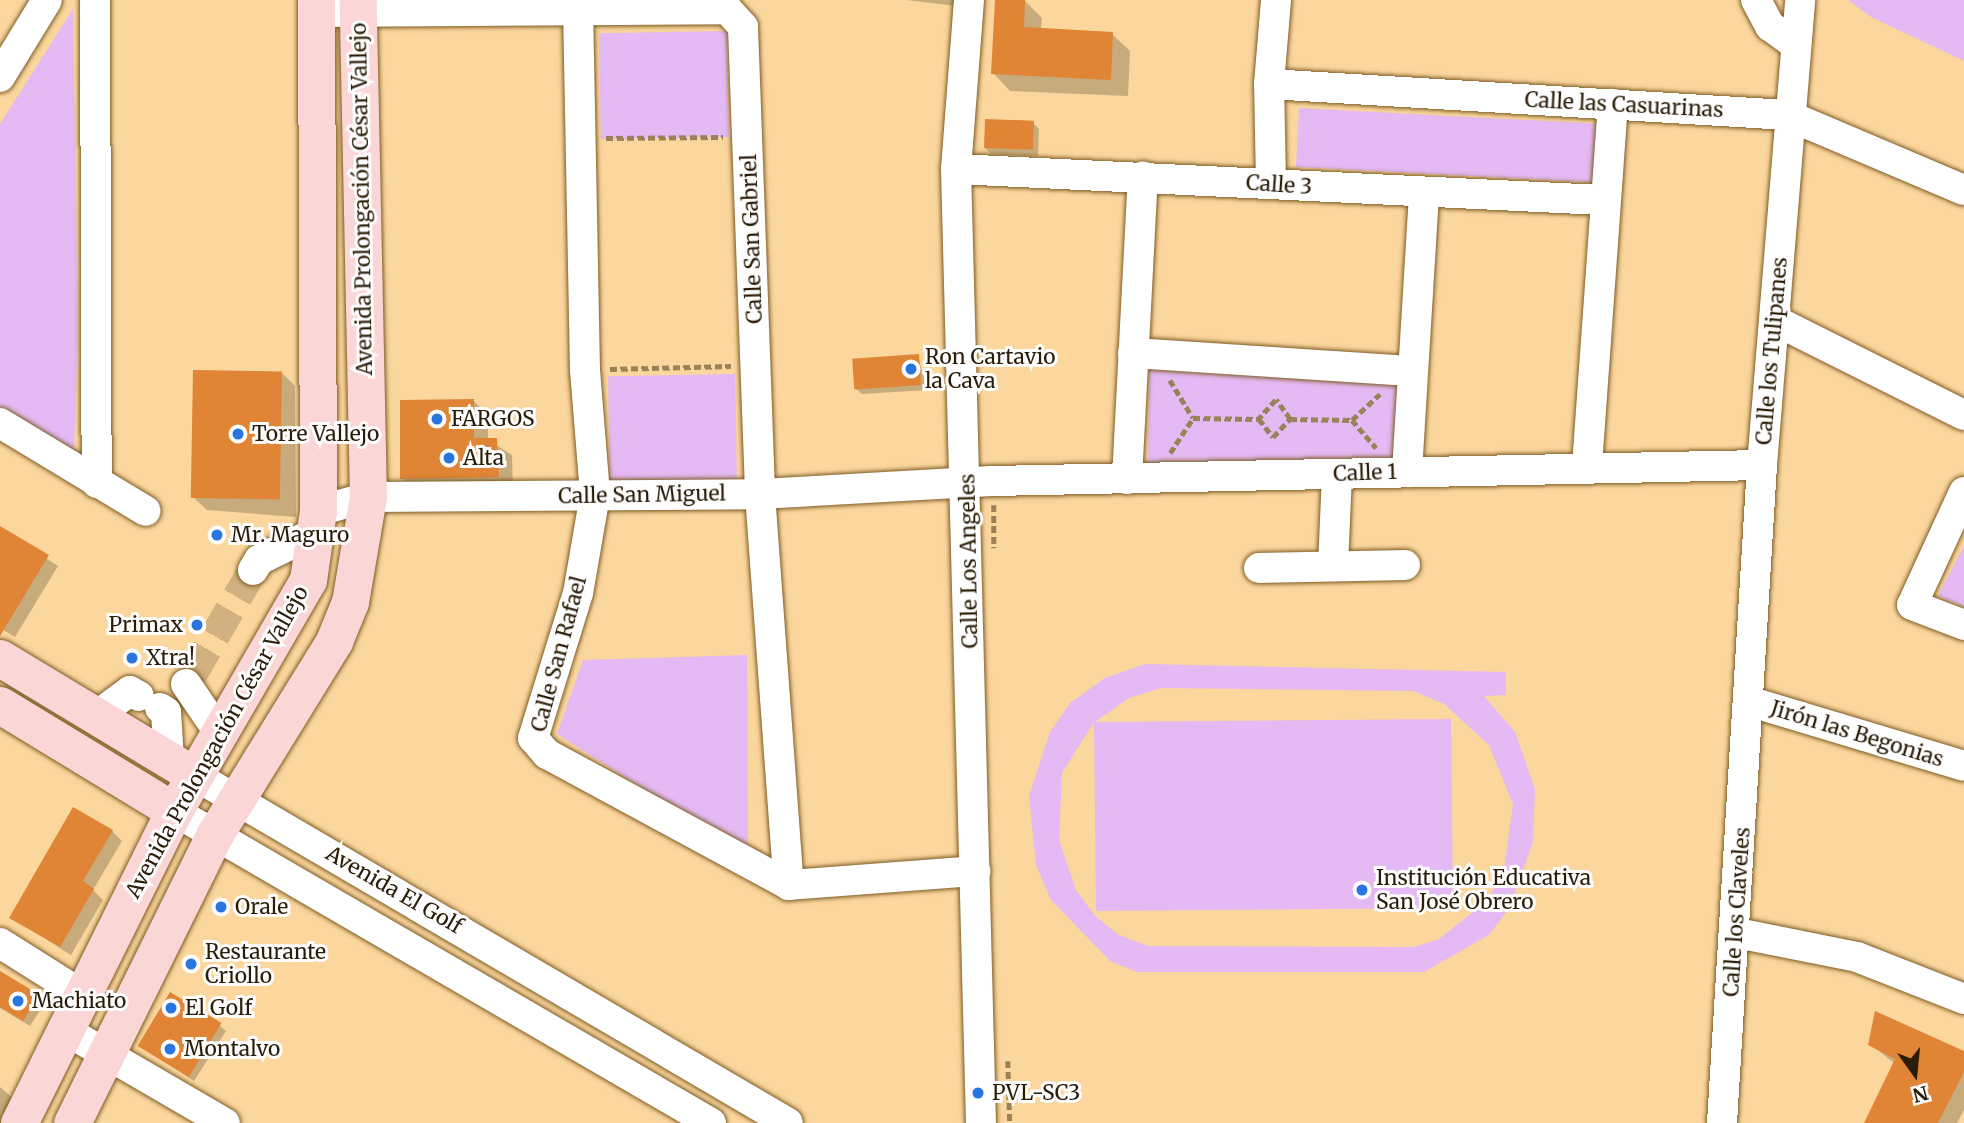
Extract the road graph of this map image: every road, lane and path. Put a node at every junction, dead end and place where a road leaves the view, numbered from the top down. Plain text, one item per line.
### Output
1 (47, 0) edge
2 (95, 0) edge
3 (969, 0) edge
4 (1276, 0) edge
5 (1756, 0) edge
6 (1800, 0) edge
7 (316, 6) edge
8 (358, 6) edge
9 (578, 6) junction
10 (1793, 43) junction
11 (0, 77) edge
12 (1269, 84) junction
13 (1613, 104) junction
14 (1787, 115) junction
15 (748, 137) junction
16 (578, 138) junction
17 (956, 169) junction
18 (1143, 176) junction
19 (1271, 184) junction
20 (1964, 190) edge
21 (1423, 194) junction
22 (1602, 200) junction
23 (1778, 322) junction
24 (1133, 352) junction
25 (756, 365) junction
26 (585, 370) junction
27 (1179, 373) dead end
28 (1401, 377) junction
29 (1964, 415) edge
30 (1193, 418) junction
31 (1259, 419) junction
32 (1290, 419) junction
33 (1352, 420) junction
34 (0, 423) edge
35 (1163, 464) dead end
36 (1396, 465) junction
37 (1762, 465) junction
38 (1587, 466) junction
39 (1337, 474) junction
40 (1127, 479) junction
41 (97, 483) junction
42 (968, 483) junction
43 (1964, 492) edge
44 (760, 494) junction
45 (595, 495) junction
46 (368, 497) junction
47 (146, 511) dead end
48 (317, 522) junction
49 (1405, 565) dead end
50 (1333, 566) junction
51 (1259, 568) dead end
52 (253, 570) tunnel mouth
53 (1964, 625) edge
54 (0, 658) edge
55 (1751, 702) junction
56 (0, 705) edge
57 (155, 706) junction
58 (96, 716) junction
59 (220, 734) junction
60 (1964, 766) edge
61 (182, 768) junction
62 (235, 797) junction
63 (174, 810) junction
64 (215, 834) junction
65 (975, 871) junction
66 (789, 885) junction
67 (1737, 933) junction
68 (0, 943) edge
69 (81, 994) junction
70 (1964, 999) edge
71 (65, 1030) junction
72 (107, 1054) junction
73 (691, 1065) junction
74 (673, 1101) junction
75 (19, 1123) edge
76 (72, 1123) edge
77 (225, 1123) edge
78 (711, 1123) edge
79 (788, 1123) edge
80 (981, 1123) edge
81 (1722, 1123) edge

1 - 11 street
2 - 41 street
3 - 17 street, Calle Los Angeles
4 - 12 street
5 - 10 street
6 - 10 street, Calle los Tulipanes
7 - 8 street, Calle San Gabriel
7 - 48 main road, Avenida Prolongación César Vallejo
8 - 9 street, Calle San Gabriel
8 - 46 main road, Avenida Prolongación César Vallejo
9 - 15 street, Calle San Gabriel
9 - 16 street, Calle San Rafael
10 - 14 street, Calle los Tulipanes
12 - 13 street, Calle las Casuarinas
12 - 19 street
13 - 14 street, Calle las Casuarinas
13 - 22 street
14 - 20 street, Calle las Casuarinas
14 - 23 street, Calle los Tulipanes
15 - 16 path
15 - 25 street, Calle San Gabriel
16 - 26 street, Calle San Rafael
17 - 18 street, Calle 3
17 - 42 street, Calle Los Angeles
18 - 19 street, Calle 3
18 - 24 street
19 - 21 street, Calle 3
21 - 22 street, Calle 3
21 - 28 street
22 - 38 street
23 - 29 street
23 - 37 street, Calle los Tulipanes
24 - 28 street
24 - 40 street
25 - 26 path
25 - 44 street, Calle San Gabriel
26 - 45 street, Calle San Rafael
27 - 30 path
28 - 33 path
28 - 36 street
30 - 31 path
30 - 35 path
31 - 32 path
31 - 32 path
32 - 33 path
33 - 36 path
34 - 41 street
36 - 38 street, Calle 1
36 - 39 street, Calle 1
37 - 38 street, Calle 1
37 - 55 street, Calle los Tulipanes
39 - 40 street, Calle 1
39 - 50 street
40 - 42 street, Calle 1
41 - 47 street
42 - 44 street, Calle San Miguel
42 - 65 street, Calle Los Angeles
43 - 53 street
44 - 45 street, Calle San Miguel
44 - 66 street, Calle San Gabriel
45 - 46 street, Calle San Miguel
45 - 66 street, Calle San Rafael
46 - 48 street, Calle San Miguel
46 - 62 main road, Avenida Prolongación César Vallejo
48 - 52 street, Calle San Miguel
48 - 59 main road, Avenida Prolongación César Vallejo
49 - 50 street
50 - 51 street
54 - 58 main road, Avenida El Golf
55 - 60 street, Jirón las Begonias
55 - 67 street, Calle los Claveles
56 - 63 main road, Avenida El Golf
57 - 58 street
57 - 59 street
57 - 61 street
58 - 61 main road, Avenida El Golf
59 - 61 main road, Avenida Prolongación César Vallejo
61 - 62 street, Avenida El Golf
61 - 63 main road, Avenida Prolongación César Vallejo
62 - 64 main road, Avenida Prolongación César Vallejo
62 - 73 street, Avenida El Golf
63 - 64 street, Avenida El Golf
63 - 69 main road, Avenida Prolongación César Vallejo
64 - 72 main road, Avenida Prolongación César Vallejo
64 - 74 street, Avenida El Golf
65 - 66 street
65 - 80 street, Calle Los Angeles
67 - 70 street
67 - 81 street, Calle los Claveles
68 - 69 street
69 - 71 main road, Avenida Prolongación César Vallejo
71 - 72 street
71 - 75 main road, Avenida Prolongación César Vallejo
72 - 76 main road, Avenida Prolongación César Vallejo
72 - 77 street
73 - 74 street
73 - 79 street, Avenida El Golf
74 - 78 street, Avenida El Golf

